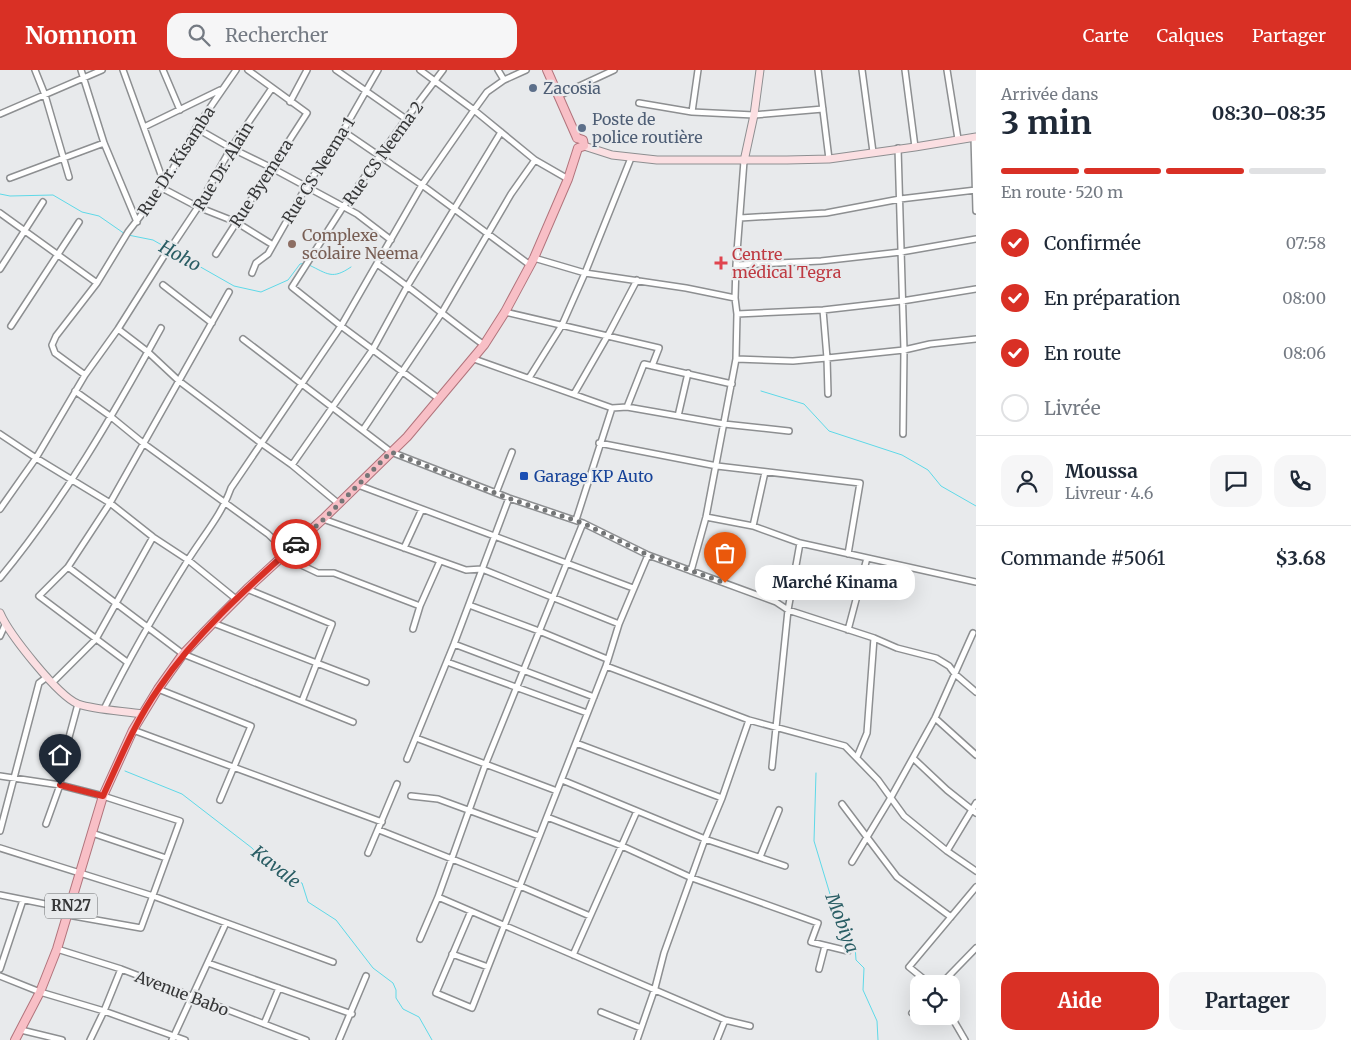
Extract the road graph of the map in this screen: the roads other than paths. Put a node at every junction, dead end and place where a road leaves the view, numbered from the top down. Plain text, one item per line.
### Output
1 (35, 70) edge
2 (81, 70) edge
3 (102, 70) edge
4 (123, 70) edge
5 (163, 70) edge
6 (235, 70) edge
7 (248, 70) edge
8 (307, 70) edge
9 (336, 70) edge
10 (378, 70) edge
11 (420, 70) edge
12 (443, 70) edge
13 (498, 70) edge
14 (526, 70) edge
15 (547, 70) edge
16 (614, 70) edge
17 (698, 70) edge
18 (760, 70) edge
19 (818, 70) edge
20 (862, 70) edge
21 (905, 70) edge
22 (947, 70) edge
23 (84, 78) junction
24 (504, 80) junction
25 (436, 81) junction
26 (272, 88) junction
27 (222, 89) junction
28 (366, 91) junction
29 (45, 95) junction
30 (558, 96) junction
31 (290, 102) junction
32 (639, 103) dead end
33 (823, 109) junction
34 (180, 110) junction
35 (474, 110) junction
36 (692, 112) junction
37 (0, 114) edge
38 (754, 116) junction
39 (406, 119) junction
40 (144, 127) junction
41 (196, 128) junction
42 (343, 131) junction
43 (501, 132) junction
44 (975, 137) edge
45 (958, 140) junction
46 (104, 143) junction
47 (581, 147) junction
48 (915, 147) junction
49 (231, 148) junction
50 (898, 148) junction
51 (873, 152) junction
52 (380, 156) junction
53 (631, 158) junction
54 (829, 158) junction
55 (65, 159) junction
56 (535, 160) junction
57 (744, 161) junction
58 (270, 167) junction
59 (69, 177) dead end
60 (10, 178) dead end
61 (568, 179) junction
62 (163, 185) junction
63 (422, 185) junction
64 (306, 186) junction
65 (975, 190) edge
66 (900, 200) junction
67 (43, 202) dead end
68 (198, 207) junction
69 (344, 207) junction
70 (453, 209) junction
71 (976, 210) edge
72 (0, 213) edge
73 (740, 218) junction
74 (79, 222) dead end
75 (136, 222) junction
76 (236, 222) junction
77 (24, 230) junction
78 (488, 235) junction
79 (976, 239) edge
80 (391, 240) junction
81 (174, 243) dead end
82 (273, 245) junction
83 (901, 252) junction
84 (216, 254) dead end
85 (58, 255) junction
86 (164, 256) dead end
87 (532, 262) junction
88 (377, 264) junction
89 (736, 265) junction
90 (0, 269) edge
91 (252, 273) dead end
92 (585, 273) junction
93 (637, 280) junction
94 (97, 283) junction
95 (163, 285) dead end
96 (408, 285) junction
97 (976, 289) edge
98 (229, 292) dead end
99 (735, 298) junction
100 (902, 301) junction
101 (823, 310) junction
102 (505, 312) junction
103 (441, 314) junction
104 (737, 314) junction
105 (212, 324) junction
106 (562, 325) junction
107 (11, 326) dead end
108 (341, 326) junction
109 (160, 328) dead end
110 (118, 329) junction
111 (608, 336) junction
112 (976, 338) edge
113 (243, 339) dead end
114 (484, 345) junction
115 (373, 349) junction
116 (904, 350) junction
117 (148, 352) junction
118 (827, 358) junction
119 (474, 359) junction
120 (736, 359) junction
121 (652, 366) junction
122 (403, 373) junction
123 (688, 373) junction
124 (85, 375) junction
125 (529, 378) junction
126 (179, 381) junction
127 (302, 384) junction
128 (732, 384) junction
129 (75, 391) junction
130 (574, 394) junction
131 (828, 394) dead end
132 (439, 399) junction
133 (333, 407) junction
134 (627, 407) junction
135 (612, 408) junction
136 (110, 416) junction
137 (678, 416) junction
138 (724, 424) junction
139 (363, 430) junction
140 (789, 431) dead end
141 (0, 434) edge
142 (904, 434) dead end
143 (143, 443) junction
144 (261, 443) junction
145 (599, 443) junction
146 (391, 452) junction
147 (512, 452) dead end
148 (36, 458) junction
149 (292, 464) junction
150 (717, 466) junction
151 (765, 472) junction
152 (72, 479) junction
153 (358, 485) junction
154 (496, 493) junction
155 (508, 498) junction
156 (226, 502) junction
157 (110, 503) junction
158 (338, 504) junction
159 (0, 509) edge
160 (422, 509) junction
161 (706, 517) junction
162 (323, 520) junction
163 (576, 520) junction
164 (583, 523) junction
165 (753, 526) junction
166 (494, 536) junction
167 (153, 537) junction
168 (800, 543) junction
169 (404, 548) junction
170 (286, 552) junction
171 (848, 554) junction
172 (648, 555) junction
173 (867, 558) junction
174 (188, 560) junction
175 (440, 561) junction
176 (566, 564) junction
177 (68, 567) junction
178 (482, 569) junction
179 (691, 571) junction
180 (0, 578) edge
181 (976, 582) edge
182 (633, 588) junction
183 (247, 589) junction
184 (552, 597) junction
185 (236, 599) junction
186 (116, 602) junction
187 (469, 605) junction
188 (420, 606) junction
189 (788, 610) junction
190 (0, 614) edge
191 (213, 622) junction
192 (619, 624) junction
193 (5, 625) junction
194 (149, 627) junction
195 (413, 629) dead end
196 (848, 630) junction
197 (539, 631) junction
198 (973, 633) dead end
199 (0, 636) edge
200 (874, 638) junction
201 (96, 639) junction
202 (454, 644) junction
203 (184, 654) junction
204 (606, 660) junction
205 (127, 662) junction
206 (446, 662) junction
207 (317, 663) junction
208 (606, 666) junction
209 (524, 669) junction
210 (955, 674) junction
211 (50, 680) junction
212 (366, 682) dead end
213 (516, 688) junction
214 (158, 689) junction
215 (976, 692) edge
216 (594, 697) junction
217 (302, 701) junction
218 (78, 704) junction
219 (104, 709) junction
220 (587, 713) junction
221 (143, 714) junction
222 (935, 718) junction
223 (749, 720) junction
224 (354, 722) dead end
225 (775, 728) junction
226 (133, 730) junction
227 (416, 738) junction
228 (576, 743) junction
229 (976, 755) edge
230 (857, 757) junction
231 (913, 758) junction
232 (407, 759) dead end
233 (486, 763) junction
234 (233, 767) junction
235 (772, 767) dead end
236 (0, 776) edge
237 (14, 779) junction
238 (562, 780) junction
239 (397, 784) dead end
240 (60, 785) junction
241 (557, 790) junction
242 (103, 796) junction
243 (411, 796) dead end
244 (722, 798) junction
245 (890, 799) junction
246 (220, 800) dead end
247 (976, 803) edge
248 (842, 804) dead end
249 (469, 810) junction
250 (779, 810) dead end
251 (637, 811) junction
252 (974, 811) edge
253 (547, 817) junction
254 (382, 822) junction
255 (46, 824) dead end
256 (378, 830) junction
257 (0, 831) edge
258 (92, 833) junction
259 (539, 836) junction
260 (705, 838) junction
261 (866, 838) junction
262 (622, 846) junction
263 (0, 848) edge
264 (947, 851) junction
265 (368, 853) dead end
266 (760, 857) junction
267 (166, 858) junction
268 (452, 858) junction
269 (852, 862) dead end
270 (785, 866) dead end
271 (976, 871) edge
272 (81, 872) junction
273 (692, 878) junction
274 (520, 886) junction
275 (976, 887) edge
276 (0, 895) edge
277 (153, 896) junction
278 (438, 897) junction
279 (23, 900) junction
280 (470, 911) junction
281 (69, 912) junction
282 (590, 916) junction
283 (951, 917) junction
284 (226, 923) junction
285 (504, 926) junction
286 (420, 939) dead end
287 (825, 946) junction
288 (976, 948) edge
289 (57, 949) junction
290 (848, 951) dead end
291 (452, 954) junction
292 (573, 955) junction
293 (333, 962) dead end
294 (208, 963) junction
295 (488, 967) junction
296 (0, 969) edge
297 (121, 969) junction
298 (819, 970) dead end
299 (919, 975) edge
300 (950, 975) edge
301 (0, 976) edge
302 (366, 976) dead end
303 (279, 988) junction
304 (655, 988) junction
305 (40, 992) junction
306 (192, 997) junction
307 (104, 1011) junction
308 (601, 1012) dead end
309 (352, 1014) junction
310 (725, 1020) junction
311 (264, 1024) junction
312 (956, 1025) edge
313 (750, 1026) dead end
314 (641, 1028) junction
315 (21, 1030) junction
316 (173, 1038) edge
317 (15, 1040) edge
318 (62, 1040) edge
319 (90, 1040) edge
320 (185, 1040) edge
321 (306, 1040) edge
322 (340, 1040) edge
323 (637, 1040) edge
324 (717, 1040) edge
325 (965, 1040) edge

1 - 29 street
2 - 23 street
3 - 23 street
4 - 40 street
5 - 34 street
6 - 27 street, Rue Dr. Kisamba
7 - 26 street
8 - 31 street
9 - 28 street
10 - 28 street, Rue CS Neema 1
11 - 25 street
12 - 25 street, Rue CS Neema 2
13 - 24 street
14 - 24 street
15 - 30 main road, RN27
16 - 30 street
17 - 36 street
18 - 38 main road
19 - 33 street
20 - 51 street
21 - 48 street
22 - 45 street
23 - 29 street
23 - 46 street
24 - 35 street
25 - 35 street
25 - 39 street, Rue CS Neema 2
26 - 31 street
26 - 49 street, Rue Dr. Alain
27 - 34 street, Rue Dr. Kisamba
27 - 41 street, Rue Dr. Kisamba
28 - 39 street
28 - 42 street, Rue CS Neema 1
29 - 37 street
29 - 55 street
30 - 47 main road, RN27
31 - 58 street, Rue Byemera
32 - 36 street
33 - 38 street
33 - 54 street
34 - 40 street, Rue Dr. Kisamba
35 - 43 street
35 - 63 street
36 - 38 street
38 - 57 main road
39 - 52 street, Rue CS Neema 2
40 - 62 street
41 - 49 street
41 - 62 street, Rue Dr. Kisamba
42 - 52 street
42 - 64 street, Rue CS Neema 1
43 - 56 street
43 - 70 street
44 - 45 main road
44 - 65 street
45 - 48 main road
46 - 55 street
46 - 75 street
47 - 53 main road
47 - 61 main road, RN27
48 - 50 main road
49 - 58 street
49 - 68 street, Rue Dr. Alain
50 - 51 main road
50 - 66 street
51 - 54 main road
52 - 63 street
52 - 69 street, Rue CS Neema 2
53 - 57 main road
53 - 92 street
54 - 57 main road
55 - 59 street
55 - 60 street
56 - 61 street
56 - 78 street
57 - 73 street
58 - 64 street
58 - 76 street, Rue Byemera
61 - 87 main road, RN27
62 - 68 street
62 - 75 street, Rue Dr. Kisamba
63 - 70 street
63 - 80 street
64 - 69 street
64 - 82 street, Rue CS Neema 1
65 - 66 street
65 - 71 street
66 - 73 street
66 - 83 street
67 - 77 street
68 - 76 street
68 - 81 street, Rue Dr. Alain
69 - 80 street
69 - 108 street, Rue CS Neema 2
70 - 78 street
70 - 96 street
72 - 77 street
73 - 89 street
74 - 85 street
75 - 94 street, Rue Dr. Kisamba
76 - 82 street
76 - 84 street, Rue Byemera
77 - 85 street
77 - 90 street
78 - 87 street
78 - 103 street
79 - 83 street
80 - 88 street
82 - 91 street, Rue CS Neema 1
83 - 89 street
83 - 100 street
85 - 94 street
85 - 107 street
86 - 110 street
87 - 92 street
87 - 102 main road, RN27
88 - 96 street
88 - 108 street
89 - 99 street
92 - 93 street
92 - 106 street
93 - 99 street
93 - 111 street
94 - 124 street, Rue Dr. Kisamba
95 - 105 street
96 - 103 street
96 - 115 street
97 - 100 street
98 - 105 street
99 - 104 street
100 - 101 street
100 - 116 street
101 - 104 street
101 - 118 street
102 - 106 street
102 - 114 main road, RN27
103 - 114 street
103 - 122 street
104 - 120 street
105 - 126 street
106 - 111 street
106 - 125 street
108 - 115 street
108 - 127 street
109 - 117 street
110 - 117 street
110 - 124 street
111 - 121 street
111 - 130 street
112 - 116 street
113 - 127 street
114 - 119 main road, RN27
115 - 122 street
115 - 133 street
116 - 118 street
116 - 142 street
117 - 126 street
117 - 136 street
118 - 120 street
118 - 131 street
119 - 125 street
119 - 132 main road, RN27
120 - 128 street
121 - 123 street
121 - 134 street
122 - 132 street
122 - 139 street
123 - 128 street
123 - 137 street
124 - 129 street
125 - 130 street
126 - 143 street
126 - 144 street
127 - 133 street
127 - 144 street
128 - 138 street
129 - 136 street
129 - 148 street
130 - 135 street
132 - 146 main road, RN27
133 - 139 street
133 - 149 street
134 - 135 street
134 - 137 street
135 - 145 street
136 - 143 street
136 - 152 street
137 - 138 street
138 - 140 street
138 - 150 street
139 - 146 street
141 - 148 street
143 - 156 street
143 - 157 street
144 - 149 street
144 - 156 street
145 - 150 street
145 - 163 street
146 - 153 main road, RN27
146 - 154 street
147 - 154 street
148 - 152 street
148 - 159 street
149 - 158 street
150 - 151 street
150 - 161 street
151 - 165 street
151 - 171 street
152 - 157 street
152 - 180 street
153 - 158 main road, RN27
153 - 160 street
154 - 155 street
155 - 163 street
155 - 166 street
156 - 170 street
156 - 174 street
157 - 167 street
157 - 177 street
158 - 162 main road, RN27
160 - 166 street
160 - 169 street
161 - 165 street
161 - 179 street
162 - 169 street
162 - 170 main road, RN27
163 - 164 street
164 - 172 street
164 - 176 street
165 - 168 street
166 - 176 street
166 - 178 street
167 - 174 street
167 - 186 street
168 - 171 street
168 - 189 street
169 - 175 street
170 - 183 main road, RN27
170 - 188 street
171 - 173 street
172 - 179 street
172 - 182 street
173 - 181 street
173 - 196 street
174 - 185 street
174 - 194 street
175 - 178 street
175 - 188 street
176 - 182 street
176 - 184 street
177 - 186 street
177 - 201 street
178 - 184 street
178 - 187 street
179 - 189 street
182 - 192 street
183 - 185 main road, RN27
183 - 207 street
184 - 192 street
184 - 197 street
185 - 191 main road, RN27
186 - 194 street
186 - 201 street
187 - 197 street
187 - 202 street
188 - 195 street
189 - 196 street
189 - 225 street
190 - 193 main road
191 - 203 main road, RN27
191 - 207 street
192 - 204 street
193 - 199 street
193 - 211 main road
194 - 203 street
194 - 205 street
196 - 200 street
197 - 204 street
197 - 209 street
198 - 210 street
200 - 210 street
200 - 230 street
201 - 205 street
201 - 211 street
202 - 206 street
202 - 209 street
203 - 214 main road, RN27
203 - 217 street
204 - 208 street
205 - 219 street
206 - 213 street
206 - 227 street
207 - 212 street
207 - 217 street
208 - 216 street
208 - 223 street
209 - 213 street
209 - 216 street
210 - 215 street
210 - 222 street
211 - 218 main road
211 - 237 street
213 - 220 street
213 - 233 street
214 - 221 main road, RN27
214 - 234 street
216 - 220 street
217 - 224 street
218 - 219 main road
218 - 240 street
219 - 221 main road
220 - 228 street
221 - 226 main road, RN27
222 - 229 street
222 - 231 street
223 - 225 street
223 - 244 street
225 - 230 street
225 - 235 street
226 - 234 street
226 - 242 main road, RN27
227 - 232 street
227 - 233 street
228 - 238 street
228 - 244 street
230 - 245 street
231 - 245 street
231 - 252 street
233 - 241 street
233 - 249 street
234 - 246 street
234 - 254 street
236 - 237 street
237 - 240 street
237 - 257 street
238 - 241 street
238 - 251 street
239 - 254 street
240 - 242 street
240 - 255 street
241 - 253 street
242 - 258 main road, RN27
242 - 267 street
243 - 249 street
244 - 260 street
245 - 261 street
245 - 264 street
247 - 252 street
248 - 261 street
249 - 259 street
249 - 268 street
250 - 266 street
251 - 260 street
251 - 262 street
252 - 264 street
253 - 259 street
253 - 262 street
254 - 256 street
256 - 265 street
256 - 268 street
258 - 267 street
258 - 272 main road, RN27
259 - 274 street
260 - 266 street
260 - 273 street
261 - 269 street
261 - 283 street
262 - 273 street
262 - 282 street
263 - 272 street
264 - 271 street
266 - 270 street
267 - 277 street
268 - 274 street
268 - 278 street
272 - 277 street
272 - 281 main road, RN27
273 - 287 street
273 - 304 street
274 - 282 street
274 - 285 street
275 - 283 street
276 - 279 street
277 - 281 street
277 - 284 street
278 - 280 street
278 - 286 street
279 - 281 street
279 - 296 street
280 - 285 street
280 - 291 street
281 - 289 main road, RN27
282 - 292 street
283 - 299 street
284 - 293 street
284 - 294 street
285 - 292 street
285 - 295 street
287 - 290 street
287 - 298 street
288 - 300 street
289 - 297 street, Avenue Babo
289 - 305 main road, RN27
291 - 295 street
291 - 295 street
292 - 304 street
294 - 303 street
294 - 306 street
297 - 306 street, Avenue Babo
297 - 307 street
301 - 305 street
302 - 309 street
303 - 309 street
303 - 311 street
304 - 310 street
304 - 314 street
305 - 307 street
305 - 315 main road, RN27
306 - 311 street, Avenue Babo
306 - 316 street
307 - 316 street
307 - 319 street
308 - 314 street
309 - 322 street
310 - 313 street
310 - 324 street
311 - 321 street, Avenue Babo
312 - 325 street
314 - 323 street
315 - 317 main road, RN27
315 - 318 street
316 - 320 street

